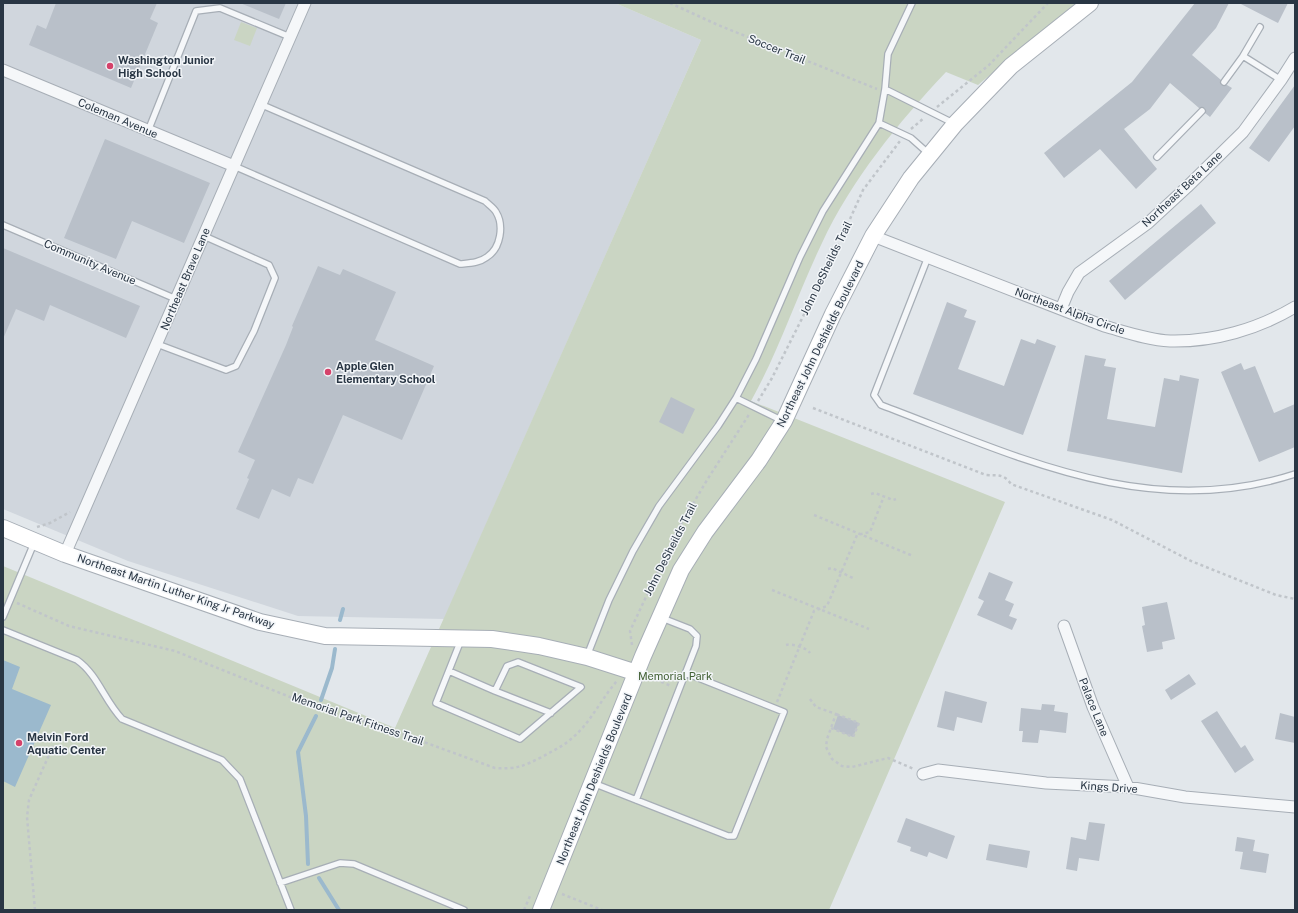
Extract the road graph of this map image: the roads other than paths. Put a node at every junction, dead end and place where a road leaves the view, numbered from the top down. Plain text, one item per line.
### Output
1 (305, 3) edge
2 (912, 3) edge
3 (1090, 3) edge
4 (1260, 27) dead end
5 (290, 37) junction
6 (1243, 56) junction
7 (1295, 58) edge
8 (3, 70) edge
9 (1281, 80) junction
10 (1224, 82) dead end
11 (885, 89) junction
12 (260, 104) junction
13 (1202, 111) dead end
14 (879, 123) junction
15 (955, 124) junction
16 (148, 131) junction
17 (929, 154) junction
18 (1157, 157) dead end
19 (234, 166) junction
20 (3, 225) edge
21 (204, 236) junction
22 (873, 236) junction
23 (928, 257) junction
24 (176, 299) junction
25 (1295, 307) edge
26 (1061, 309) junction
27 (157, 344) junction
28 (736, 398) junction
29 (784, 421) junction
30 (1295, 474) edge
31 (3, 528) edge
32 (35, 542) junction
33 (65, 554) junction
34 (3, 617) edge
35 (660, 617) junction
36 (1064, 626) dead end
37 (3, 630) edge
38 (462, 638) junction
39 (587, 657) junction
40 (448, 672) junction
41 (686, 673) junction
42 (643, 675) junction
43 (495, 691) junction
44 (550, 713) junction
45 (923, 774) road end
46 (592, 783) junction
47 (1128, 786) junction
48 (636, 800) junction
49 (1295, 807) edge
50 (280, 883) junction
51 (291, 910) edge
52 (464, 910) edge
53 (541, 910) edge

1 - 5 street, Northeast Brave Lane
2 - 11 lane
3 - 15 street, Northeast John Deshields Boulevard
4 - 6 lane
5 - 12 street, Northeast Brave Lane
5 - 16 lane
6 - 9 lane
6 - 10 lane
7 - 9 street, Northeast Beta Lane
8 - 16 street, Coleman Avenue
9 - 26 street, Northeast Beta Lane
11 - 14 lane
11 - 15 lane
12 - 19 street, Northeast Brave Lane
12 - 19 lane
13 - 18 lane
14 - 17 lane
14 - 28 lane
15 - 17 street, Northeast John Deshields Boulevard
16 - 19 street, Coleman Avenue
17 - 22 street, Northeast John Deshields Boulevard
19 - 21 street, Northeast Brave Lane
20 - 24 lane, Community Avenue
21 - 24 street, Northeast Brave Lane
21 - 27 lane
22 - 23 street, Northeast Alpha Circle
22 - 29 street, Northeast John Deshields Boulevard
23 - 26 street, Northeast Alpha Circle
23 - 30 lane
24 - 27 street, Northeast Brave Lane
25 - 26 street, Northeast Alpha Circle
27 - 33 street, Northeast Brave Lane
28 - 29 lane
28 - 39 lane
29 - 35 street, Northeast John Deshields Boulevard
31 - 32 street, Northeast Martin Luther King Jr Parkway
32 - 33 street, Northeast Martin Luther King Jr Parkway
32 - 34 lane
33 - 38 street, Northeast Martin Luther King Jr Parkway
35 - 41 lane
35 - 42 street, Northeast John Deshields Boulevard
36 - 47 street, Palace Lane
37 - 50 lane
38 - 39 street, Northeast Martin Luther King Jr Parkway
38 - 40 lane
39 - 42 street, Northeast Martin Luther King Jr Parkway
40 - 43 lane
40 - 44 lane
41 - 48 lane
41 - 48 lane
42 - 46 street, Northeast John Deshields Boulevard
43 - 44 lane
43 - 44 lane
45 - 47 street, Kings Drive
46 - 48 lane
46 - 53 street, Northeast John Deshields Boulevard
47 - 49 street, Kings Drive
50 - 51 lane
50 - 52 lane

